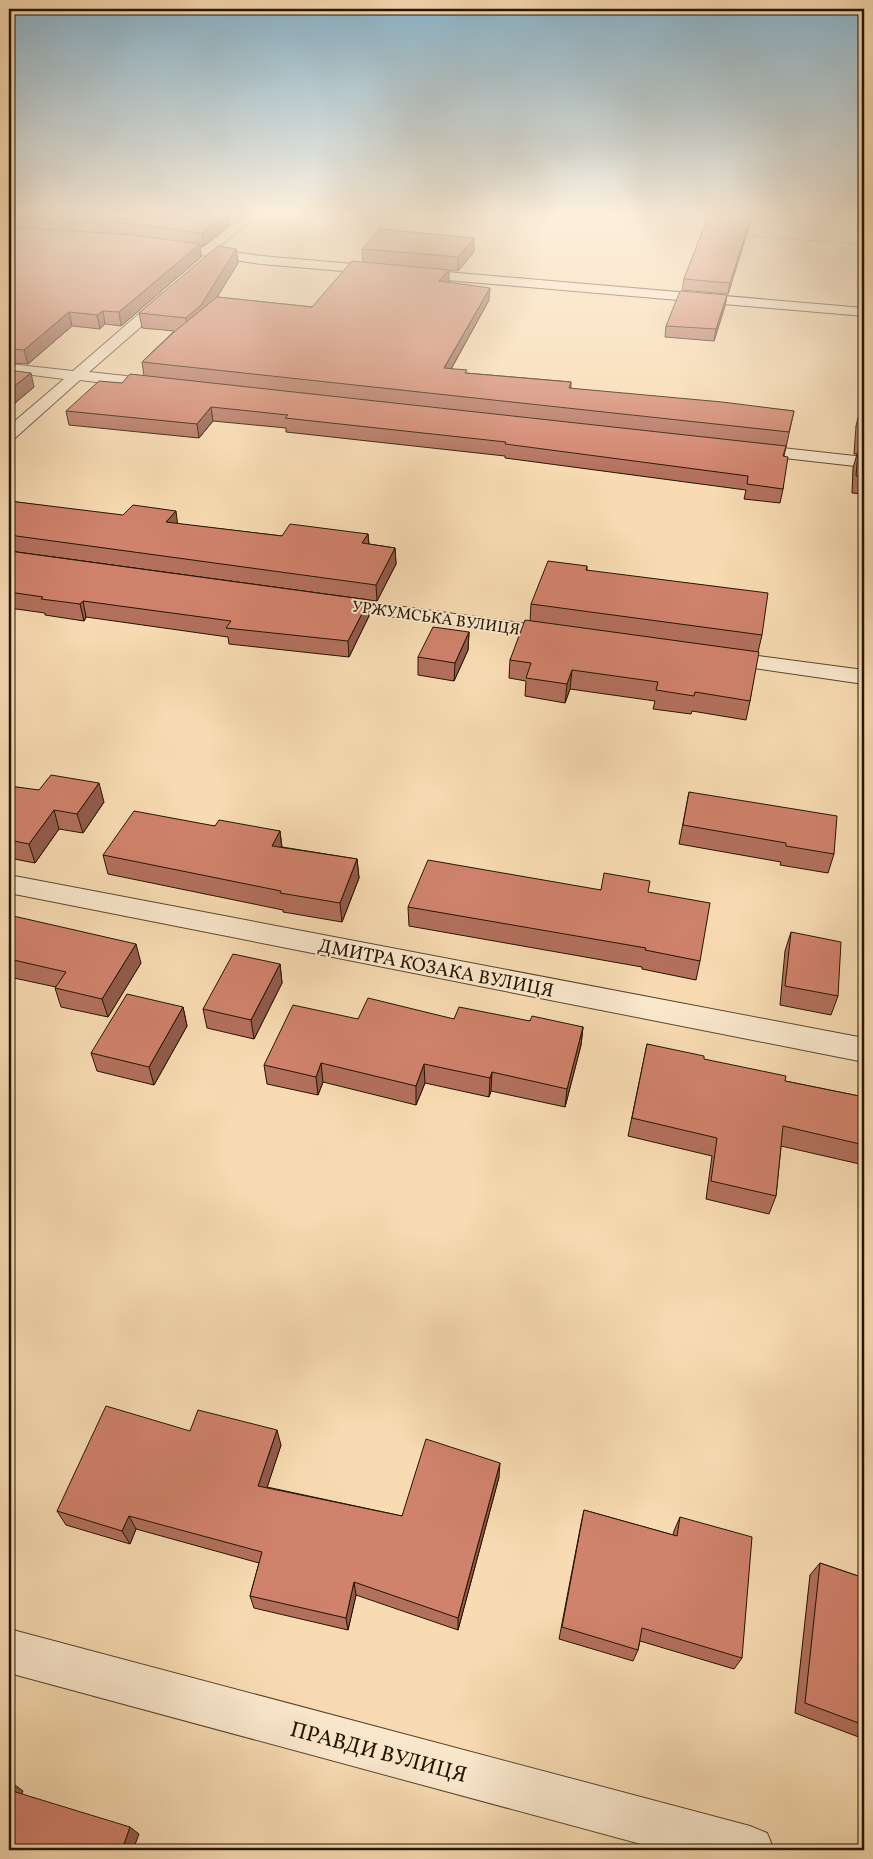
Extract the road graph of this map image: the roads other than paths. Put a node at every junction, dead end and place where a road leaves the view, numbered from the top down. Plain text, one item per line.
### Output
1 (163, 301) edge
2 (734, 301) edge
3 (864, 312) edge
4 (9, 368) edge
5 (77, 376) junction
6 (175, 386) edge
7 (9, 434) edge
8 (726, 447) edge
9 (864, 462) edge
10 (314, 600) edge
11 (579, 637) edge
12 (697, 654) edge
13 (864, 677) edge
14 (9, 884) edge
15 (864, 1050) edge
16 (9, 1651) edge
17 (750, 1850) edge

1 - 5 street
2 - 3 street
4 - 5 street
5 - 6 street
5 - 7 street
8 - 9 street
10 - 11 street, УРЖУМСЬКА ВУЛИЦЯ
12 - 13 street
14 - 15 street, ДМИТРА КОЗАКА ВУЛИЦЯ
16 - 17 street, ПРАВДИ ВУЛИЦЯ

